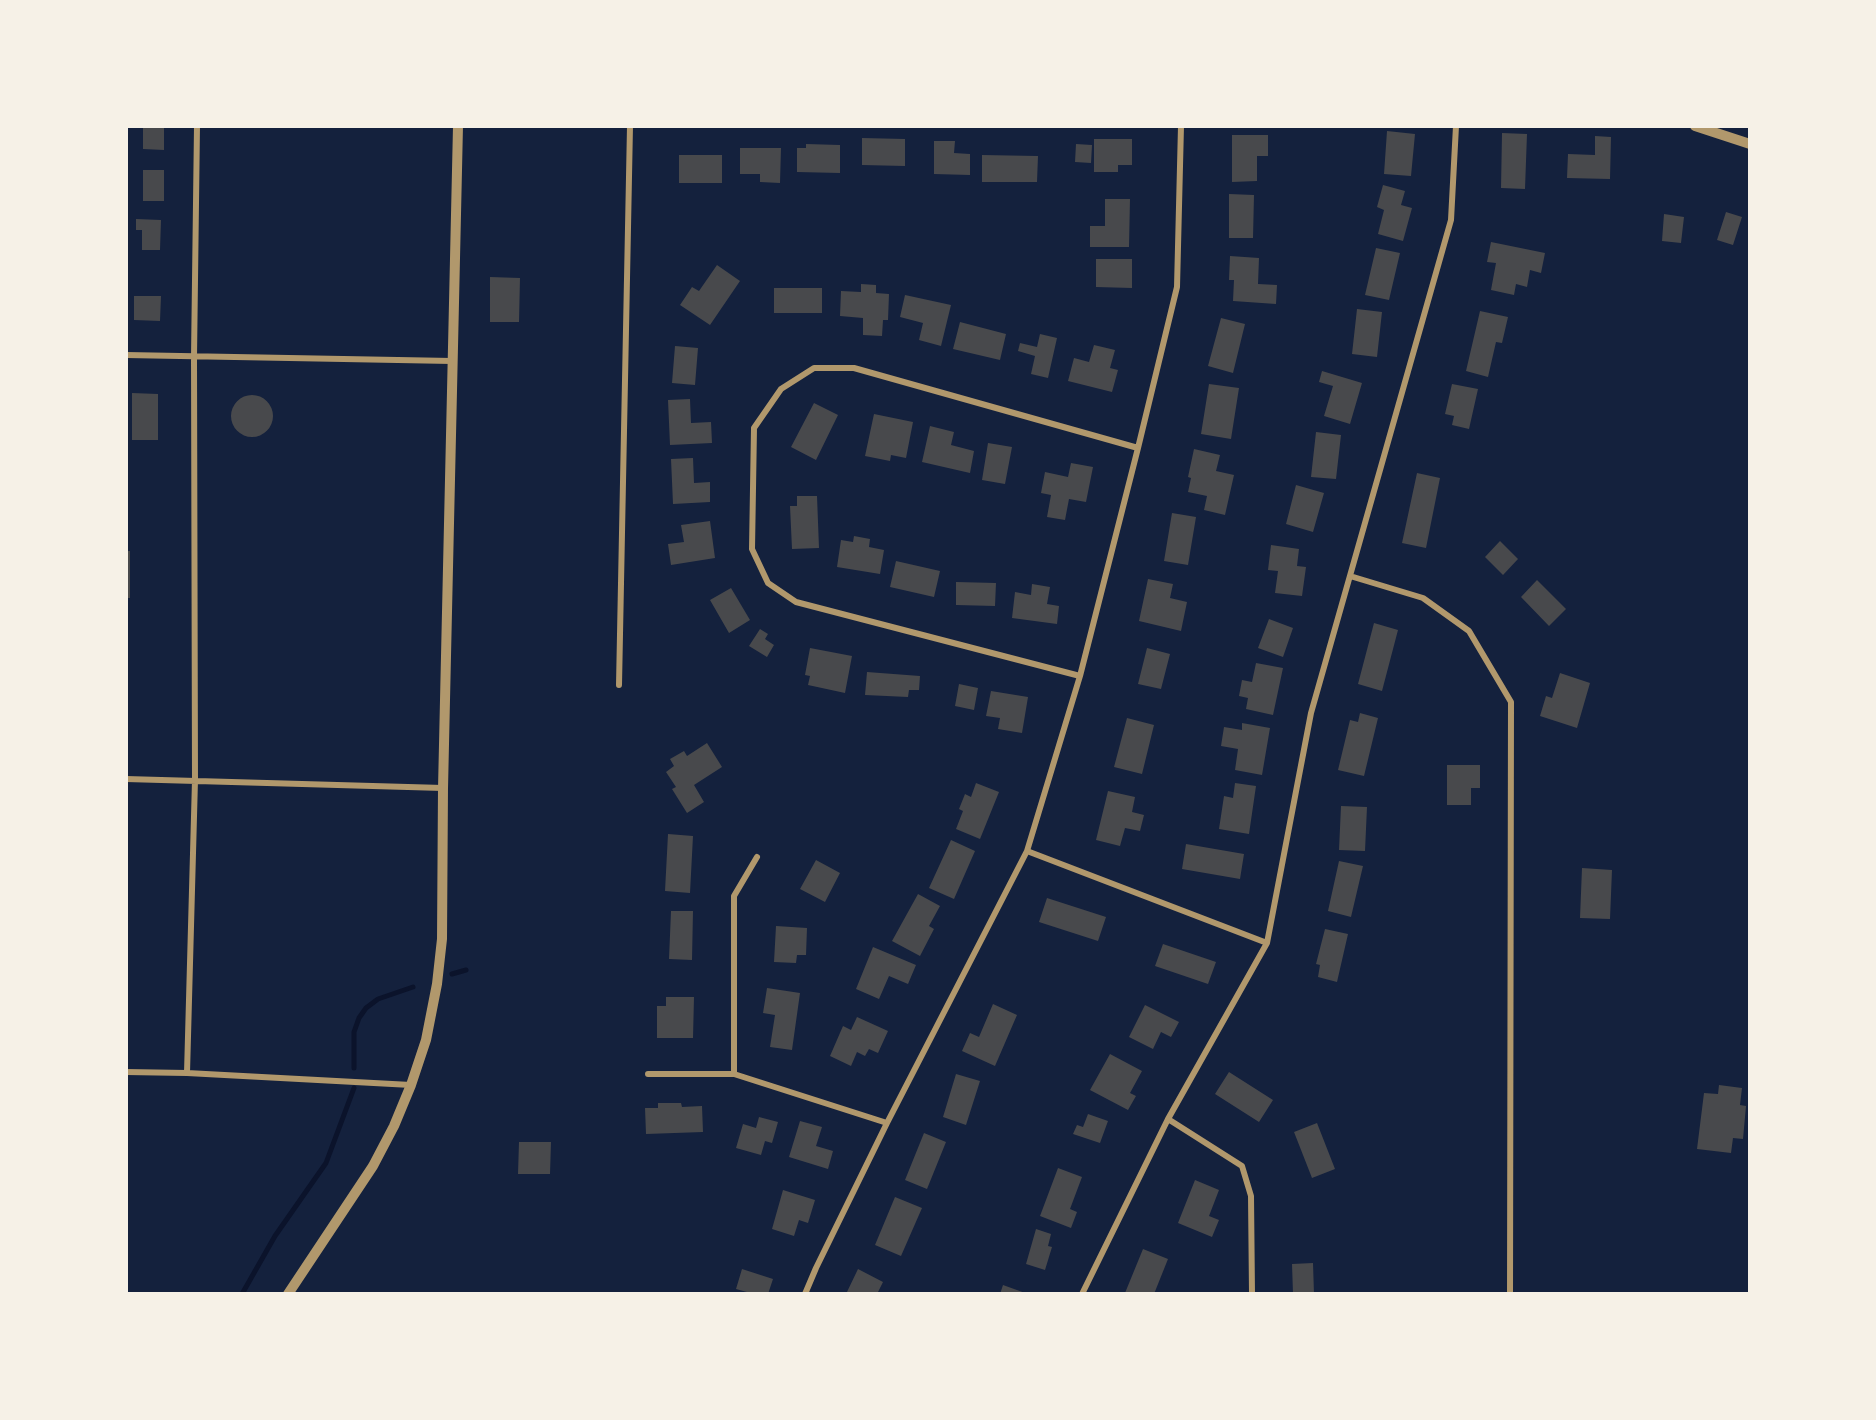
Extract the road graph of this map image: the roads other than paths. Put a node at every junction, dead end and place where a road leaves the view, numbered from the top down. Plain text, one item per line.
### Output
1 (197, 126) edge
2 (458, 126) edge
3 (630, 126) edge
4 (1181, 126) edge
5 (1456, 126) edge
6 (1695, 126) edge
7 (1750, 144) edge
8 (126, 355) edge
9 (194, 357) junction
10 (452, 361) junction
11 (1138, 448) junction
12 (1350, 576) junction
13 (1080, 676) junction
14 (619, 685) dead end
15 (126, 779) edge
16 (195, 780) junction
17 (443, 788) junction
18 (1027, 851) junction
19 (757, 857) dead end
20 (1267, 943) junction
21 (126, 1072) edge
22 (187, 1073) junction
23 (648, 1074) dead end
24 (734, 1074) junction
25 (411, 1085) junction
26 (1168, 1119) junction
27 (887, 1123) junction
28 (288, 1294) edge
29 (805, 1294) edge
30 (1082, 1294) edge
31 (1252, 1294) edge
32 (1510, 1294) edge

1 - 9 street
2 - 10 street
3 - 14 street
4 - 11 street
5 - 12 street
6 - 7 street
8 - 9 street
9 - 10 street
9 - 16 street
10 - 17 street
11 - 13 street
11 - 13 street
12 - 20 street
12 - 32 street
13 - 18 street
15 - 16 street
16 - 17 street
16 - 22 street
17 - 25 street
18 - 20 street
18 - 27 street
19 - 24 street
20 - 26 street
21 - 22 street
22 - 25 street
23 - 24 street
24 - 27 street
25 - 28 street
26 - 30 street
26 - 31 street
27 - 29 street

